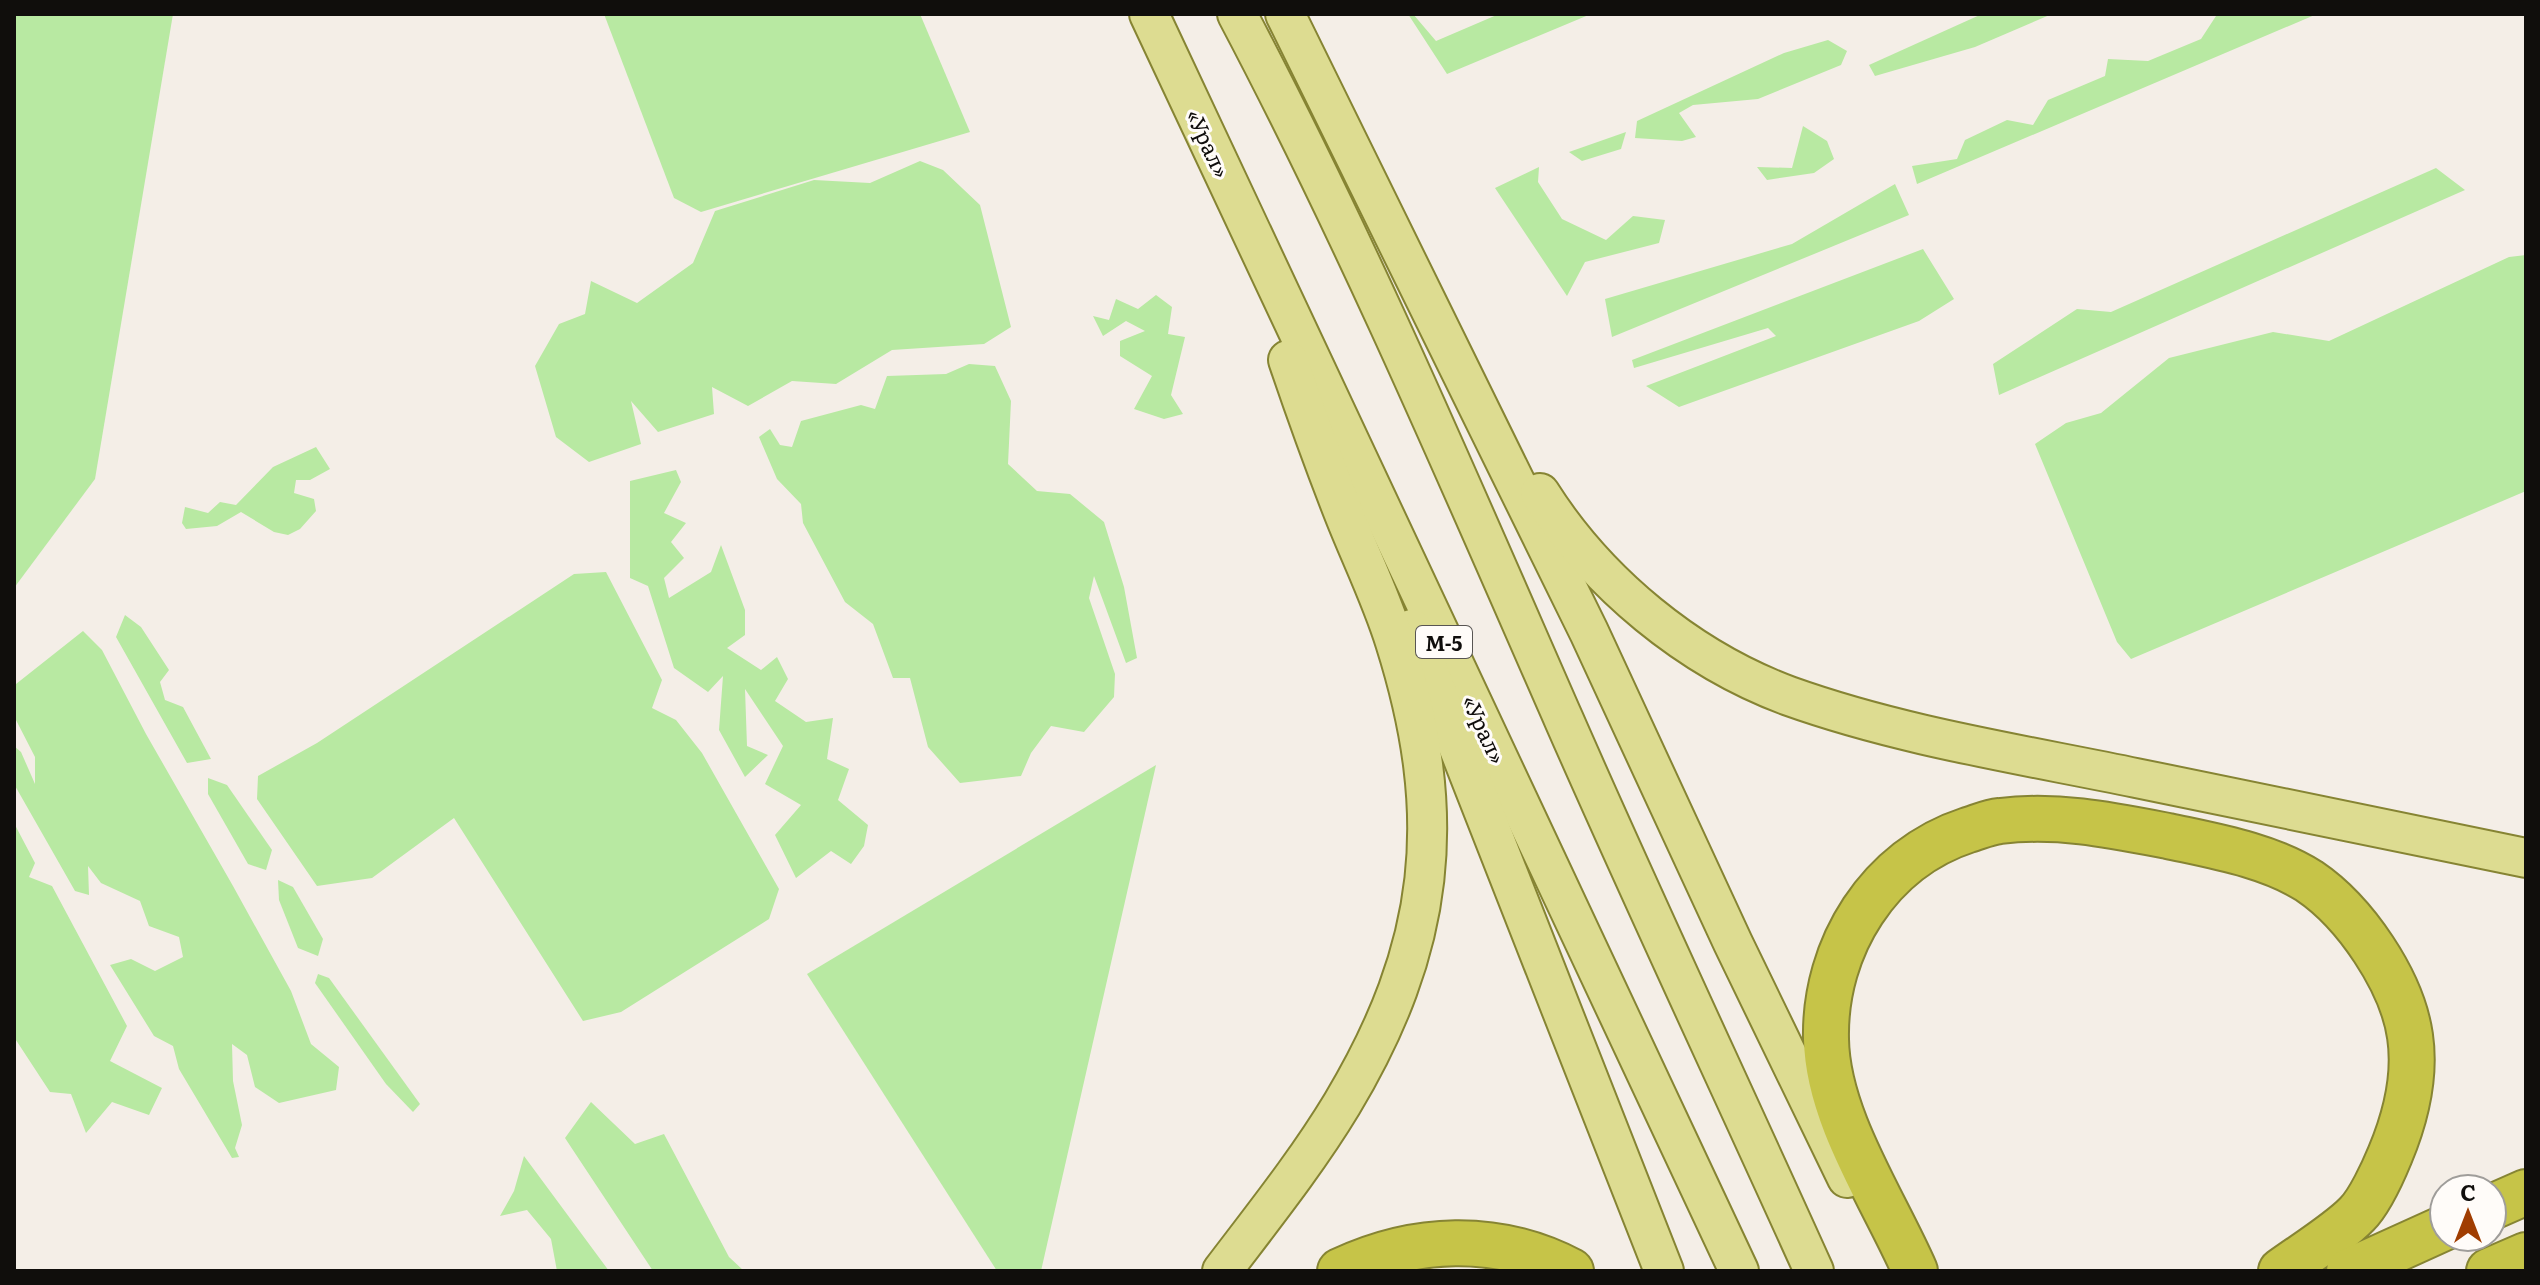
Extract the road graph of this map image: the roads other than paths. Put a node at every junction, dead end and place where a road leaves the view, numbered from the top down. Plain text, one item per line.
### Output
1 (1146, 14) edge
2 (1237, 14) edge
3 (1285, 14) edge
4 (1268, 300) junction
5 (1469, 391) junction
6 (2526, 858) edge
7 (2428, 1235) edge
8 (2526, 1255) edge
9 (1222, 1271) edge
10 (1340, 1271) edge
11 (1571, 1271) edge
12 (1664, 1271) edge
13 (1739, 1271) edge
14 (1814, 1271) edge
15 (1891, 1271) edge
16 (1915, 1271) edge
17 (2281, 1271) edge
18 (2349, 1271) edge
19 (2489, 1271) edge

1 - 4 main road
1 - 13 main road, «Урал» / М-5
2 - 14 main road
3 - 5 main road
4 - 9 main road
4 - 12 main road
5 - 6 main road
5 - 15 main road
7 - 18 highway
8 - 19 highway
10 - 11 highway
16 - 17 highway

